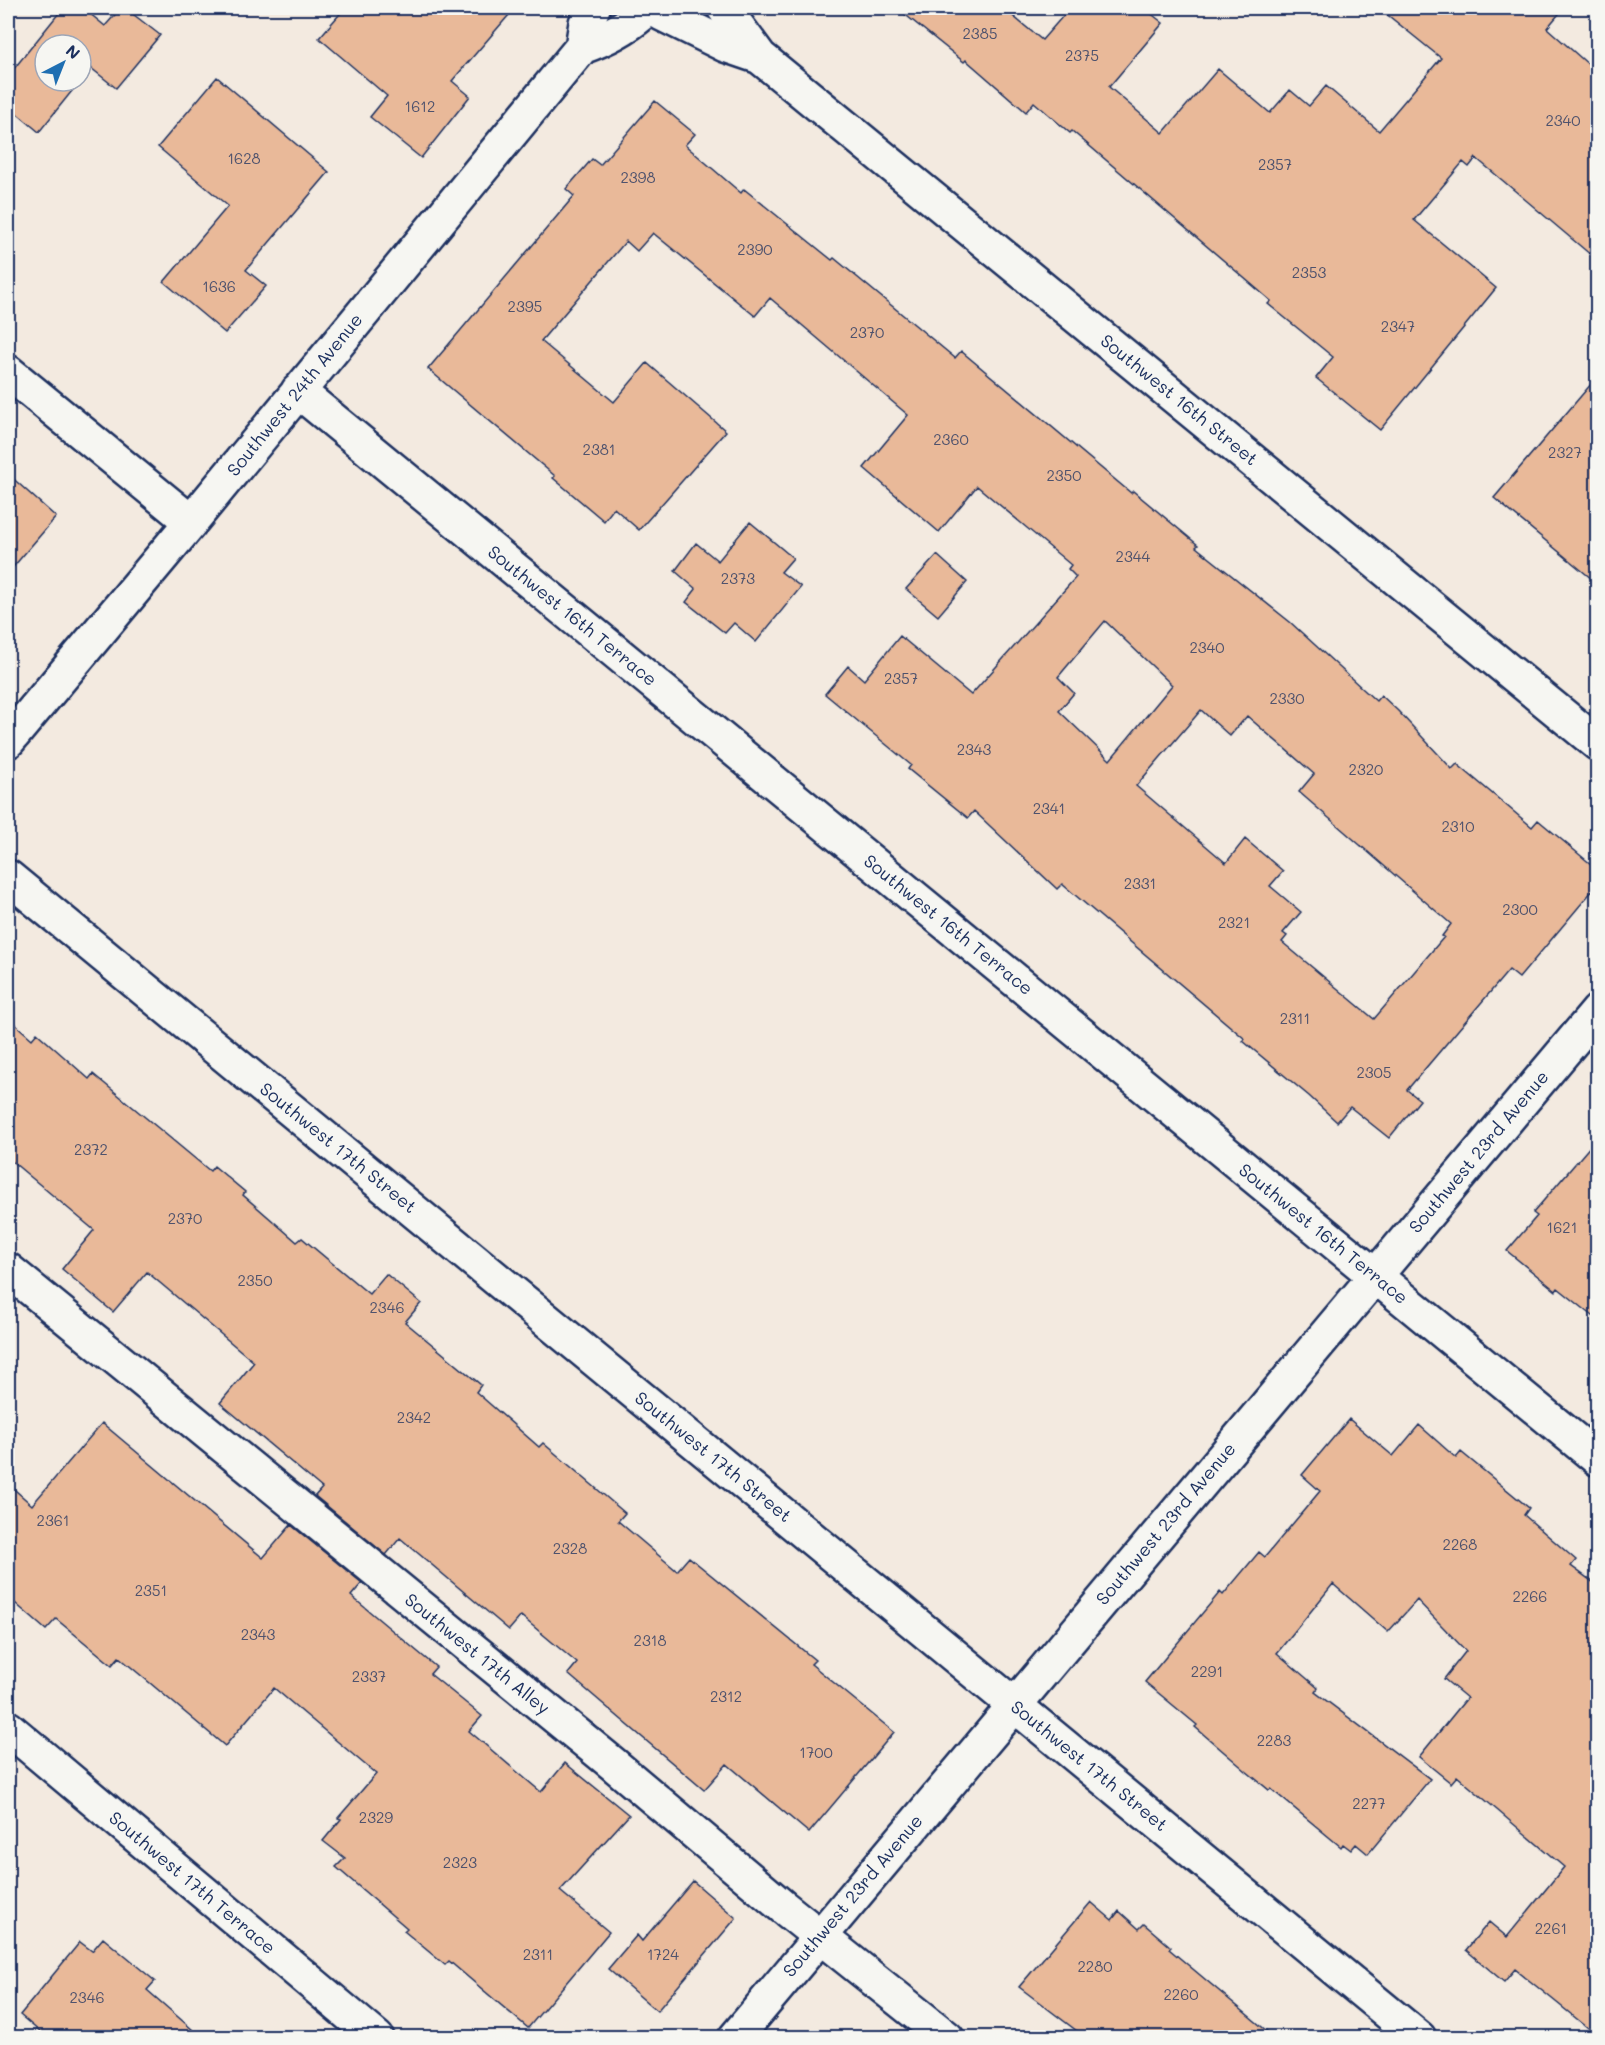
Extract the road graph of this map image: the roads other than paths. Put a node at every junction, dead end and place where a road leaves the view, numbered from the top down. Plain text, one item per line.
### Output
1 (592, 8) edge
2 (724, 8) edge
3 (653, 11) edge
4 (582, 47) junction
5 (760, 57) junction
6 (8, 372) edge
7 (298, 391) junction
8 (191, 522) junction
9 (8, 741) edge
10 (1598, 744) edge
11 (8, 877) edge
12 (1598, 1011) edge
13 (8, 1270) edge
14 (1374, 1276) junction
15 (1598, 1459) edge
16 (1014, 1705) junction
17 (8, 1728) edge
18 (819, 1936) junction
19 (376, 2037) edge
20 (735, 2037) edge
21 (947, 2037) edge
22 (1419, 2037) edge

1 - 4 street, Southwest 24th Avenue
2 - 5 street, Southwest 16th Street
3 - 4 street
3 - 5 street, Southwest 16th Street
4 - 7 street, Southwest 24th Avenue
5 - 10 street, Southwest 16th Street
6 - 8 street
7 - 8 street, Southwest 24th Avenue
7 - 14 street, Southwest 16th Terrace
8 - 9 street, Southwest 24th Avenue
11 - 16 street, Southwest 17th Street
12 - 14 street, Southwest 23rd Avenue
13 - 18 street, Southwest 17th Alley
14 - 15 street, Southwest 16th Terrace
14 - 16 street, Southwest 23rd Avenue
16 - 18 street, Southwest 23rd Avenue
16 - 22 street, Southwest 17th Street
17 - 19 street, Southwest 17th Terrace
18 - 20 street, Southwest 23rd Avenue
18 - 21 street, Southwest 17th Alley

